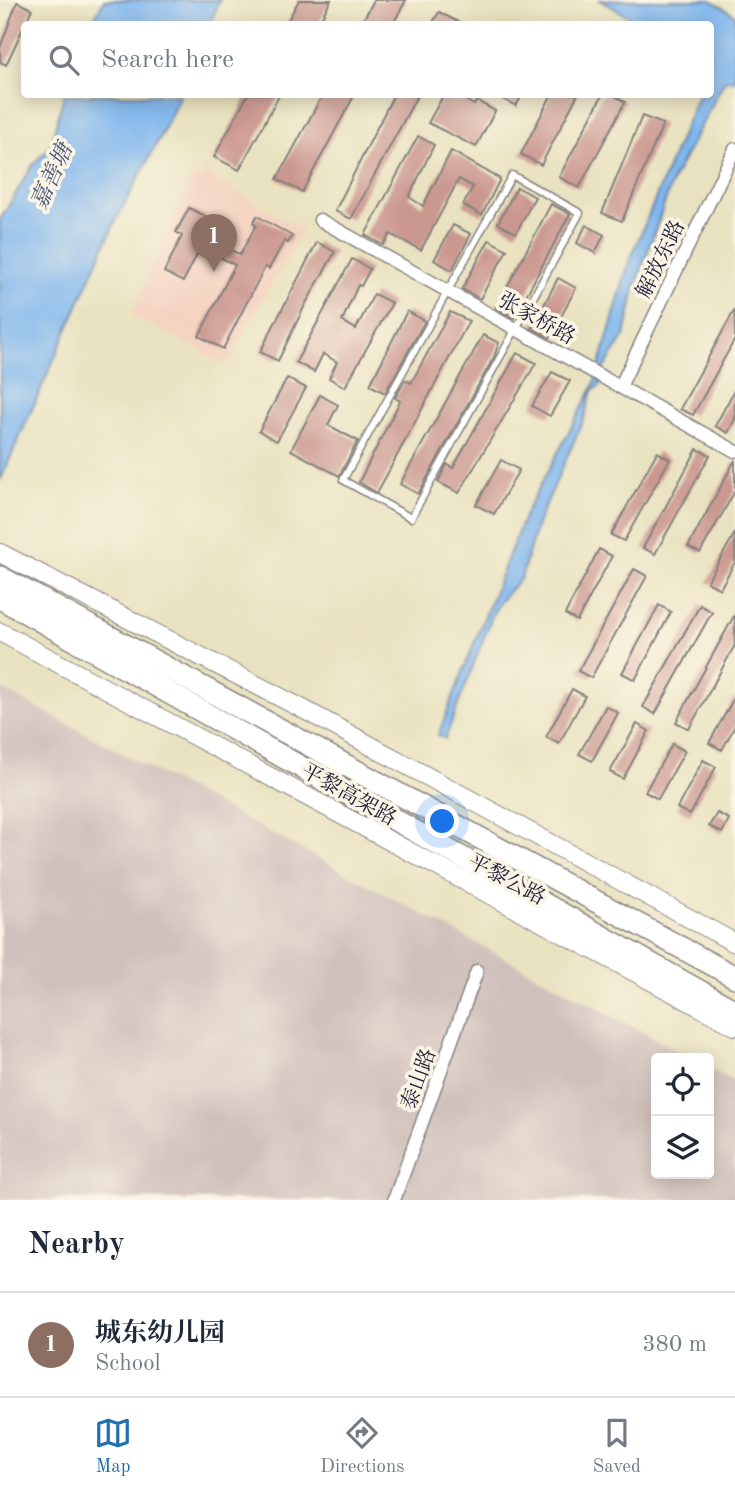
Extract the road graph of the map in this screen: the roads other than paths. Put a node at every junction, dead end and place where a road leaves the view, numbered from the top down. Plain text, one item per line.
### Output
1 (735, 149) edge
2 (320, 220) dead end
3 (448, 291) junction
4 (516, 329) junction
5 (620, 387) junction
6 (735, 451) edge
7 (0, 553) edge
8 (0, 577) edge
9 (0, 598) edge
10 (0, 632) edge
11 (735, 943) edge
12 (477, 971) dead end
13 (735, 977) edge
14 (735, 1011) edge
15 (735, 1026) edge
16 (394, 1200) edge

1 - 5 street, 解放东路
2 - 3 street, 张家桥路
3 - 4 street, 张家桥路
3 - 4 lane
3 - 4 lane
4 - 5 street, 张家桥路
5 - 6 street, 张家桥路
7 - 11 main road
8 - 13 highway, 平黎高架路
9 - 14 highway, 平黎高架路
10 - 15 main road, 平黎公路
12 - 16 street, 泰山路

